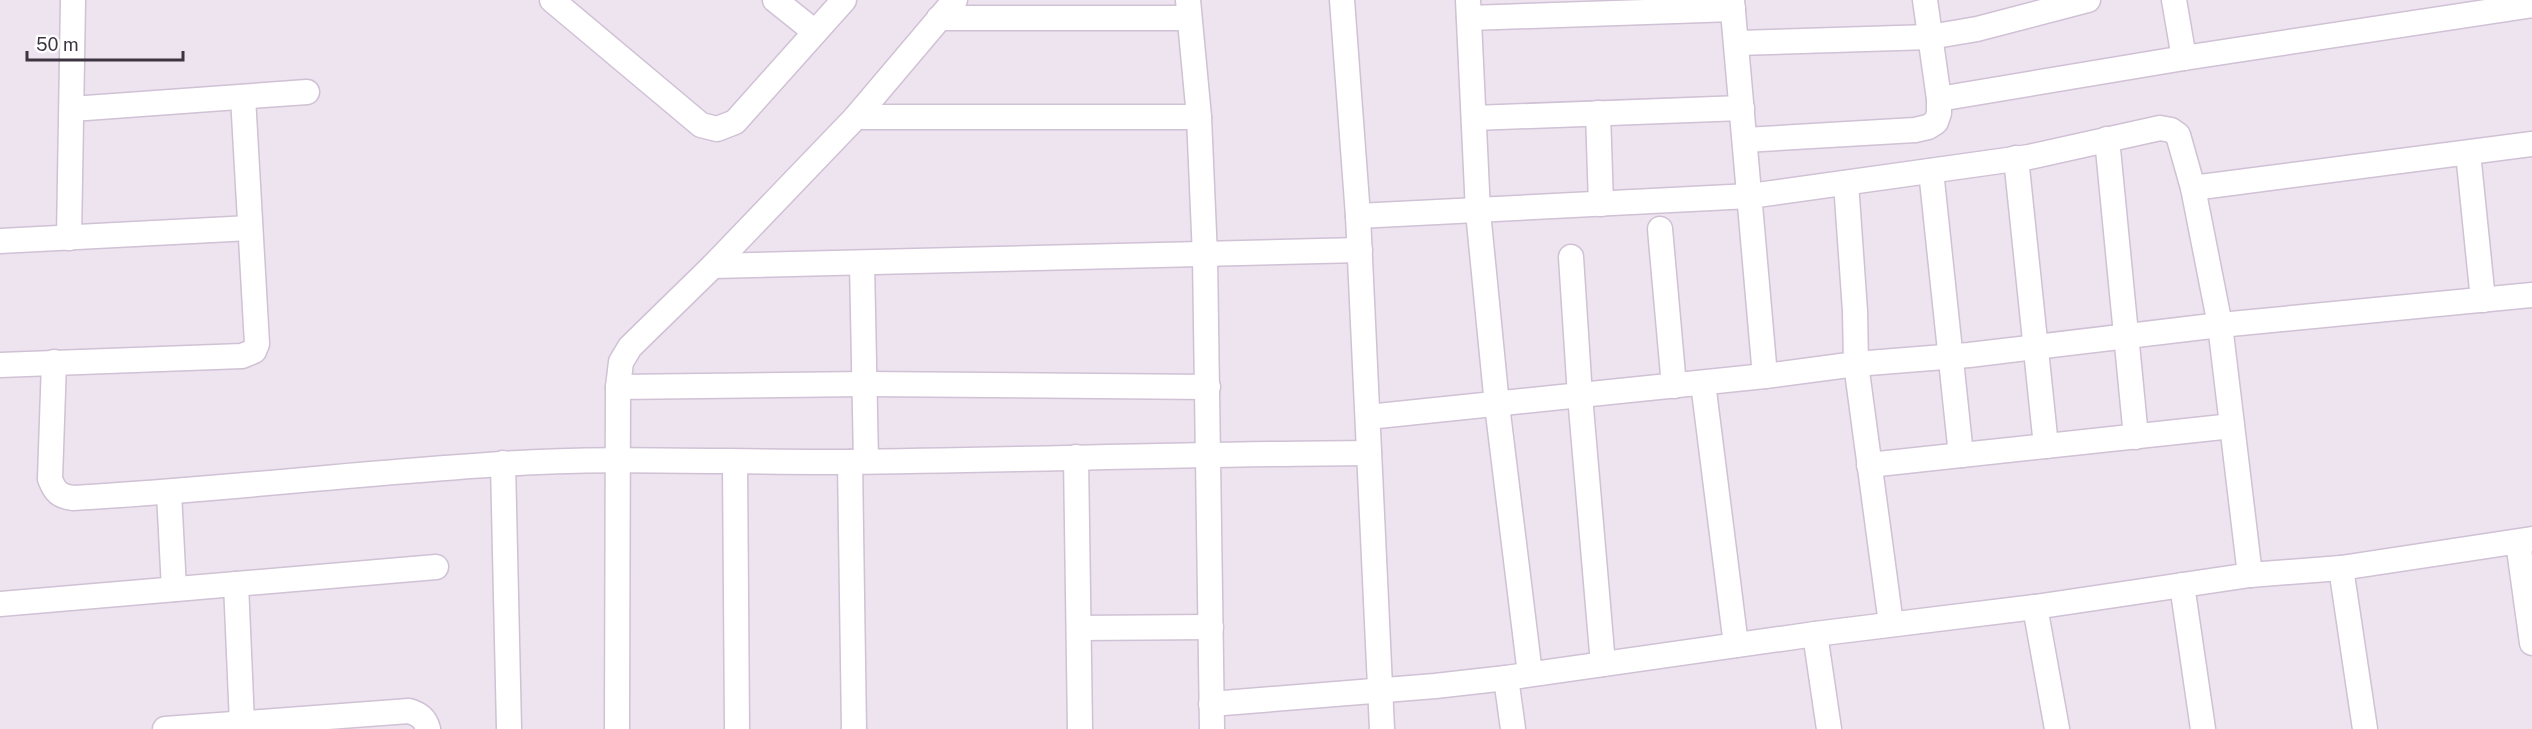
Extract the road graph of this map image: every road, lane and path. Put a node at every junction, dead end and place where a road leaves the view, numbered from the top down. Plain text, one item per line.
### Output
1 (73, 0) edge
2 (552, 0) edge
3 (775, 0) edge
4 (844, 0) edge
5 (955, 0) edge
6 (1342, 0) edge
7 (1925, 0) edge
8 (2088, 0) edge
9 (2174, 0) edge
10 (2057, 4) edge
11 (1733, 5) edge
12 (2532, 5) edge
13 (1188, 9) edge
14 (1469, 9) edge
15 (939, 18) junction
16 (815, 32) junction
17 (1930, 37) junction
18 (1737, 44) junction
19 (2184, 58) junction
20 (307, 92) dead end
21 (243, 97) junction
22 (1939, 99) junction
23 (1742, 108) junction
24 (72, 109) junction
25 (1598, 113) junction
26 (856, 117) junction
27 (1199, 117) junction
28 (1474, 118) junction
29 (1745, 140) junction
30 (2107, 140) junction
31 (2532, 144) edge
32 (2468, 153) junction
33 (2016, 158) junction
34 (1930, 171) junction
35 (1846, 183) junction
36 (2193, 188) junction
37 (1750, 196) junction
38 (1601, 204) junction
39 (1478, 212) junction
40 (1359, 216) junction
41 (250, 228) junction
42 (1660, 230) dead end
43 (69, 238) junction
44 (0, 241) edge
45 (1360, 250) junction
46 (1205, 256) junction
47 (1571, 257) dead end
48 (862, 263) junction
49 (713, 266) junction
50 (2532, 295) edge
51 (2483, 300) junction
52 (2220, 325) junction
53 (2127, 336) junction
54 (2036, 346) junction
55 (1950, 356) junction
56 (54, 362) junction
57 (1856, 364) junction
58 (0, 365) edge
59 (1765, 376) junction
60 (1703, 383) junction
61 (864, 384) junction
62 (1674, 386) junction
63 (618, 387) junction
64 (1208, 387) junction
65 (1580, 396) junction
66 (1497, 405) junction
67 (1368, 417) junction
68 (2232, 426) junction
69 (2136, 437) junction
70 (2046, 446) junction
71 (1369, 453) junction
72 (1209, 454) junction
73 (1961, 455) junction
74 (1076, 457) junction
75 (619, 460) junction
76 (858, 462) junction
77 (735, 463) junction
78 (503, 464) junction
79 (1869, 465) junction
80 (169, 493) junction
81 (2525, 541) edge
82 (436, 567) dead end
83 (2341, 568) junction
84 (2250, 575) junction
85 (236, 584) junction
86 (2182, 585) junction
87 (174, 589) junction
88 (0, 604) edge
89 (2035, 607) junction
90 (1891, 624) junction
91 (1211, 627) junction
92 (1078, 628) junction
93 (1815, 634) junction
94 (2532, 643) edge
95 (1736, 645) junction
96 (1603, 664) junction
97 (1530, 674) junction
98 (1506, 678) junction
99 (1380, 691) junction
100 (1211, 704) junction
101 (242, 723) junction
102 (165, 729) edge
103 (428, 729) edge
104 (509, 729) edge
105 (617, 729) edge
106 (737, 729) edge
107 (854, 729) edge
108 (1080, 729) edge
109 (1212, 729) edge
110 (1382, 729) edge
111 (1513, 729) edge
112 (1829, 729) edge
113 (2057, 729) edge
114 (2203, 729) edge
115 (2365, 729) edge

1 - 24 street
2 - 16 street
3 - 16 street
4 - 16 street
5 - 15 street
6 - 40 street
7 - 17 street
8 - 10 street
9 - 19 street
10 - 17 street
11 - 14 street
11 - 18 street
12 - 19 street
13 - 15 street
13 - 27 street
14 - 28 street
15 - 26 street
17 - 18 street
17 - 22 street
18 - 23 street
19 - 22 street
20 - 21 street
21 - 24 street
21 - 41 street
22 - 29 street
23 - 25 street
23 - 29 street
24 - 43 street
25 - 28 street
25 - 38 street
26 - 27 street
26 - 49 street
27 - 46 street
28 - 39 street
29 - 37 street
30 - 33 street
30 - 36 street
30 - 53 street
31 - 32 street
32 - 36 street
32 - 51 street
33 - 34 street
33 - 54 street
34 - 35 street
34 - 55 street
35 - 37 street
35 - 57 street
36 - 52 street
37 - 38 street
37 - 59 street
38 - 39 street
39 - 40 street
39 - 66 street
40 - 45 street
41 - 43 street
41 - 56 street
42 - 62 street
43 - 44 street
45 - 46 street
45 - 67 street
46 - 48 street
46 - 64 street
47 - 65 street
48 - 49 street
48 - 61 street
49 - 63 street
50 - 51 street
51 - 52 street
52 - 53 street
52 - 68 street
53 - 54 street
53 - 69 street
54 - 55 street
54 - 70 street
55 - 57 street
55 - 73 street
56 - 58 street
56 - 80 street
57 - 59 street
57 - 79 street
59 - 60 street
60 - 62 street
60 - 95 street
61 - 63 street
61 - 64 street
61 - 76 street
62 - 65 street
63 - 75 street
64 - 72 street
65 - 66 street
65 - 96 street
66 - 67 street
66 - 97 street
67 - 71 street
68 - 69 street
68 - 84 street
69 - 70 street
70 - 73 street
71 - 72 street
71 - 99 street
72 - 74 street
72 - 91 street
73 - 79 street
74 - 76 street
74 - 92 street
75 - 77 street
75 - 78 street
75 - 105 street
76 - 77 street
76 - 107 street
77 - 106 street
78 - 80 street
78 - 104 street
79 - 90 street
80 - 87 street
81 - 83 street
81 - 94 street
82 - 85 street
83 - 84 street
83 - 115 street
84 - 86 street
85 - 87 street
85 - 101 street
86 - 89 street
86 - 114 street
87 - 88 street
89 - 90 street
89 - 113 street
90 - 93 street
91 - 92 street
91 - 100 street
92 - 108 street
93 - 95 street
93 - 112 street
95 - 96 street
96 - 97 street
97 - 98 street
98 - 99 street
98 - 111 street
99 - 100 street
99 - 110 street
100 - 109 street
101 - 102 street
101 - 103 street

